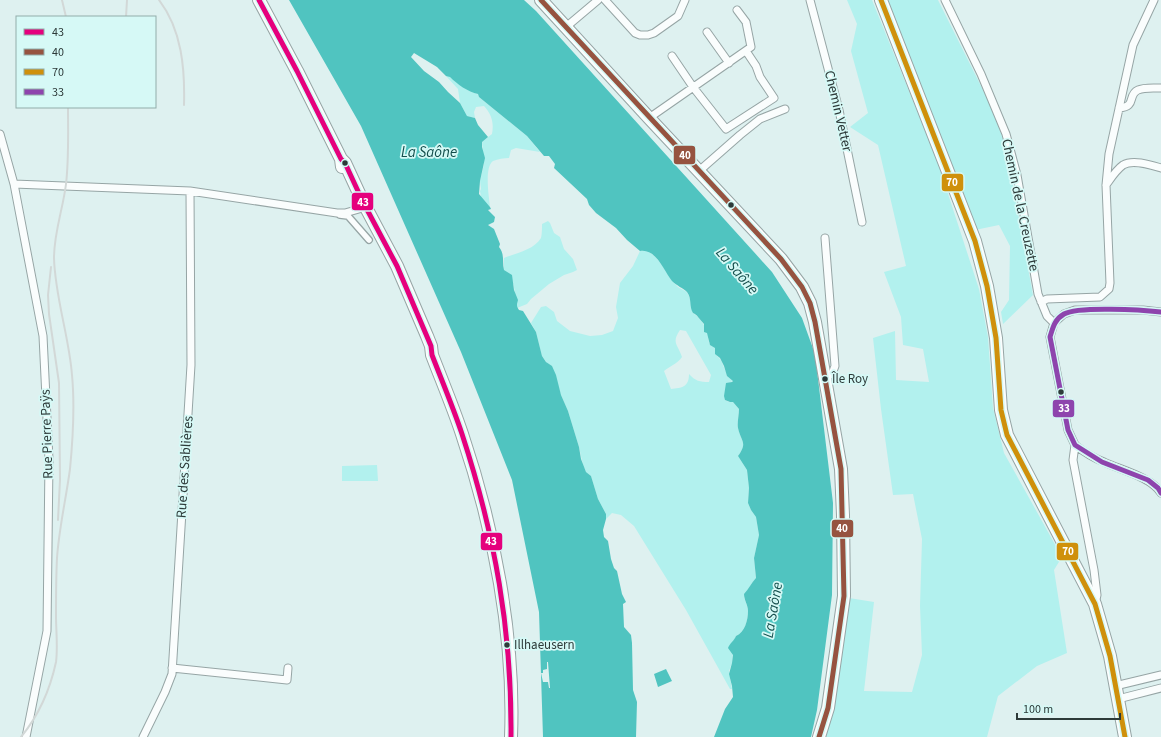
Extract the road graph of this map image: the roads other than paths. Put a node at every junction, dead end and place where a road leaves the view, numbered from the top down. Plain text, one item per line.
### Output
1 (259, 0) edge
2 (541, 0) edge
3 (598, 0) edge
4 (605, 0) edge
5 (685, 0) edge
6 (810, 0) edge
7 (881, 0) edge
8 (945, 0) edge
9 (1154, 0) edge
10 (737, 10) dead end
11 (566, 27) junction
12 (707, 32) dead end
13 (746, 51) junction
14 (672, 56) dead end
15 (729, 63) junction
16 (693, 88) junction
17 (1161, 88) edge
18 (1120, 108) junction
19 (785, 109) dead end
20 (649, 118) junction
21 (0, 134) edge
22 (1161, 168) edge
23 (699, 171) junction
24 (14, 184) junction
25 (1106, 185) junction
26 (190, 191) junction
27 (364, 208) junction
28 (337, 213) junction
29 (862, 222) dead end
30 (825, 238) dead end
31 (369, 240) dead end
32 (1041, 302) junction
33 (1161, 312) edge
34 (1054, 323) junction
35 (825, 377) junction
36 (1075, 445) junction
37 (1161, 493) edge
38 (1095, 604) junction
39 (172, 668) junction
40 (288, 668) dead end
41 (1161, 675) edge
42 (1115, 686) junction
43 (1161, 688) edge
44 (1118, 699) junction
45 (26, 737) edge
46 (143, 737) edge
47 (511, 737) edge
48 (819, 737) edge
49 (1125, 737) edge

1 - 27 main road
2 - 11 main road
3 - 11 street
4 - 5 street
6 - 29 street, Chemin Vetter
7 - 38 main road
8 - 32 street, Chemin de la Creuzette
9 - 18 street
10 - 13 street
11 - 20 main road
12 - 15 street
13 - 15 street
13 - 16 street
14 - 16 street
15 - 16 street
16 - 20 street
17 - 18 street
18 - 25 street
19 - 23 street
20 - 23 main road
21 - 24 street, Rue Pierre Paÿs
22 - 25 street
23 - 35 main road
24 - 26 street
24 - 45 street, Rue Pierre Paÿs
25 - 32 street
26 - 28 street
26 - 39 street, Rue des Sablières
27 - 28 street
27 - 47 main road
28 - 31 street
30 - 35 street
32 - 34 street, Chemin de la Creuzette
33 - 34 street
34 - 36 street
35 - 48 main road
36 - 37 street
36 - 38 street
38 - 42 main road
39 - 40 street
39 - 46 street, Rue des Sablières
41 - 42 street
42 - 44 main road
43 - 44 street
44 - 49 main road

